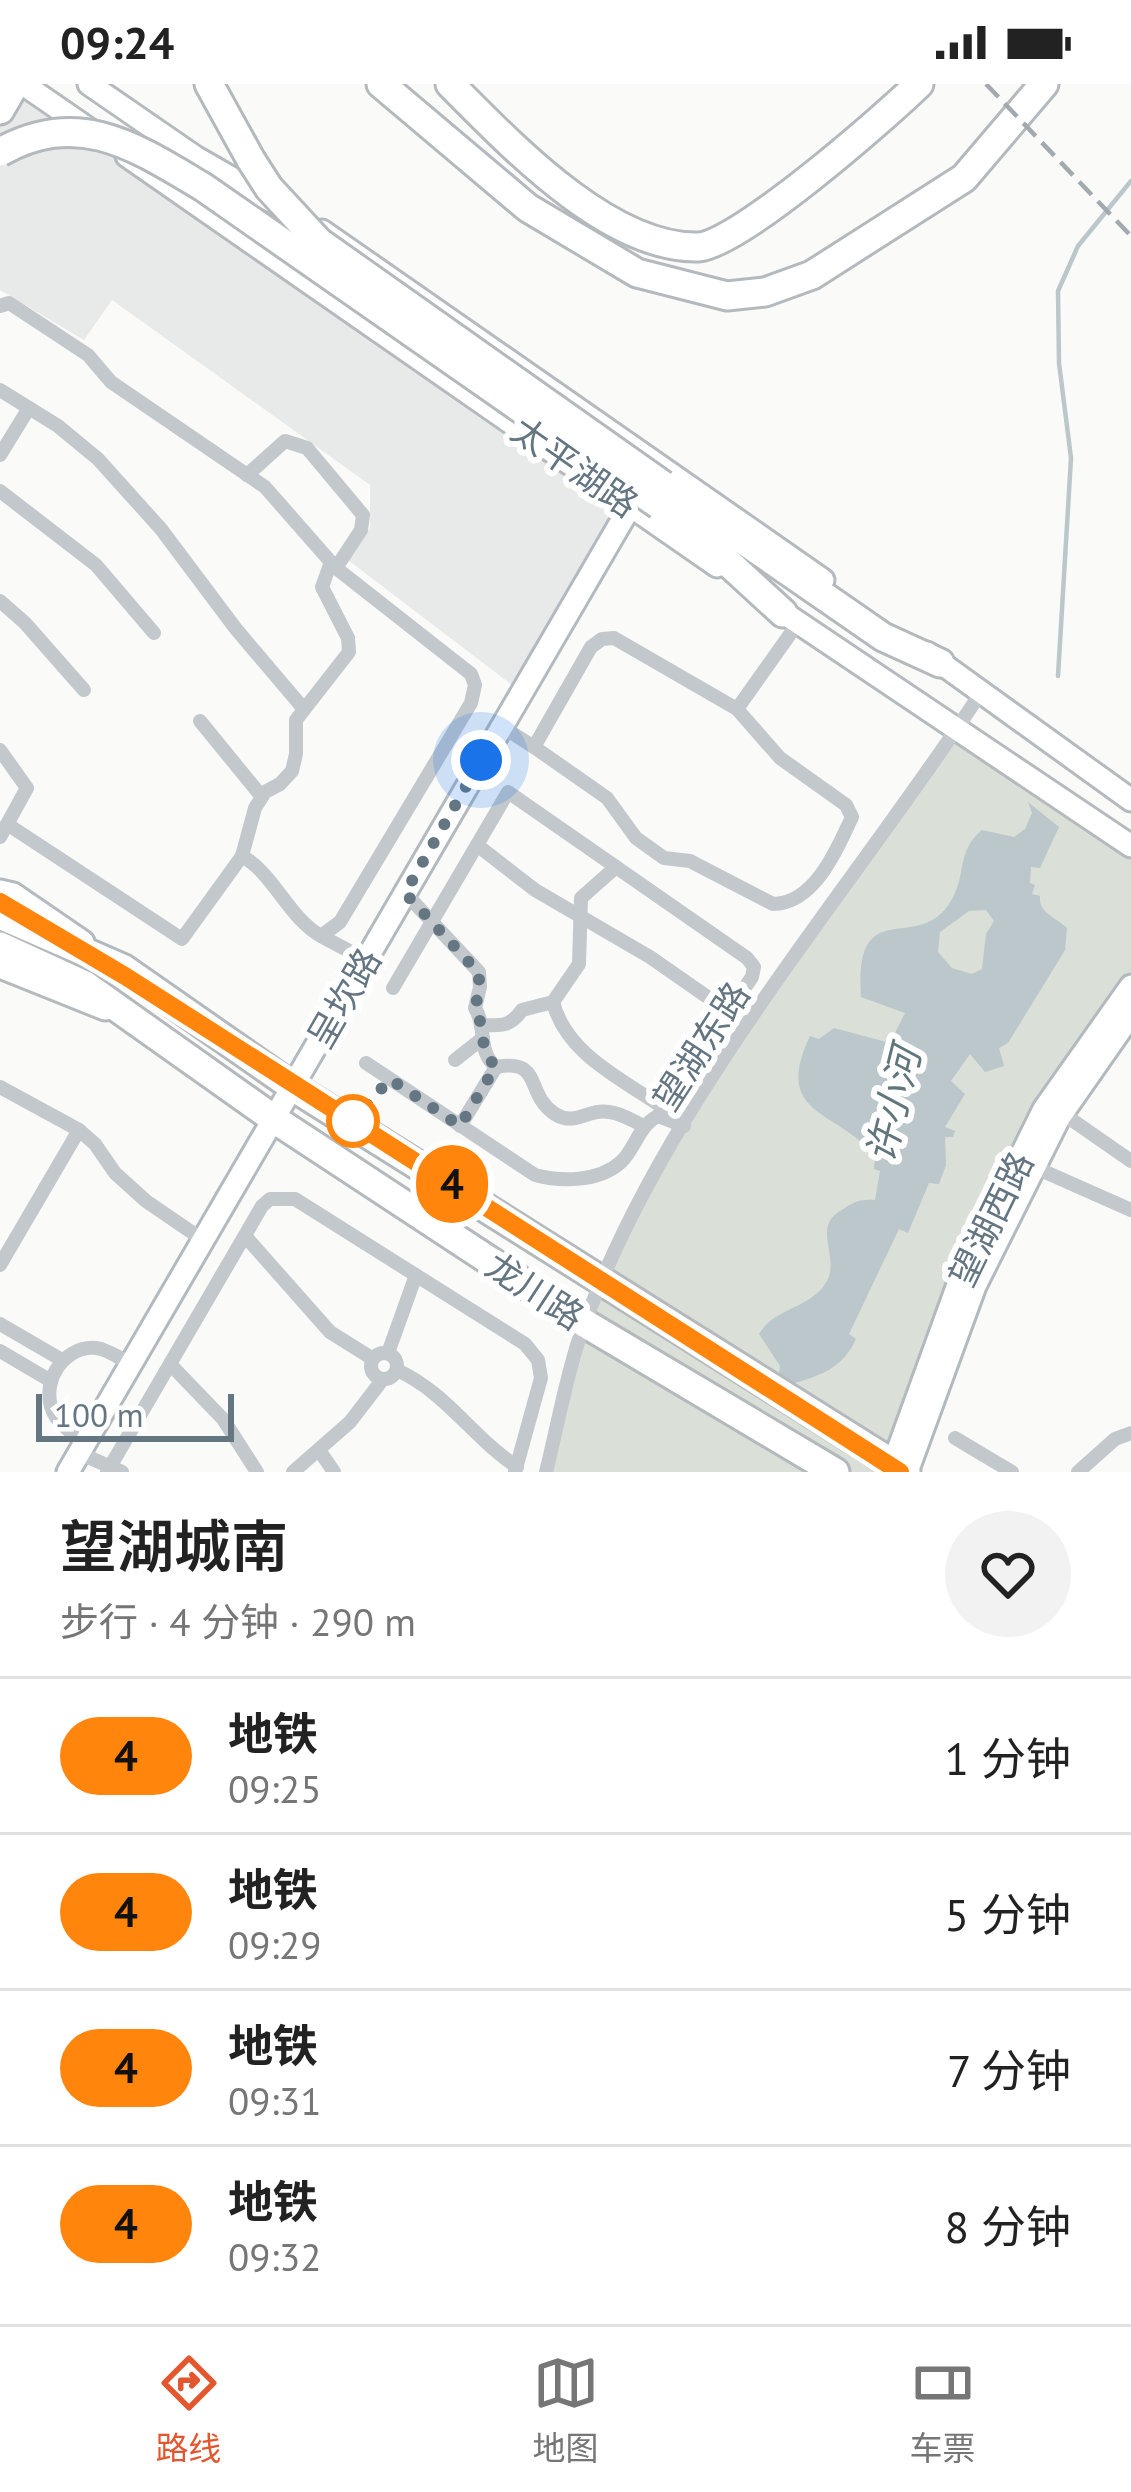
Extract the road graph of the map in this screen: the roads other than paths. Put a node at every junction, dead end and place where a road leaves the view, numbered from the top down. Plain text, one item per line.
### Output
1 (19, 84) edge
2 (88, 84) edge
3 (209, 84) edge
4 (381, 84) edge
5 (426, 84) edge
6 (450, 84) edge
7 (919, 84) edge
8 (1044, 84) edge
9 (0, 110) edge
10 (0, 152) edge
11 (596, 248) junction
12 (0, 307) edge
13 (0, 390) edge
14 (28, 408) junction
15 (0, 455) edge
16 (659, 463) junction
17 (247, 475) junction
18 (0, 491) edge
19 (665, 498) junction
20 (629, 505) junction
21 (334, 565) junction
22 (0, 601) edge
23 (790, 618) junction
24 (154, 633) dead end
25 (940, 663) junction
26 (84, 690) dead end
27 (982, 691) junction
28 (303, 708) junction
29 (737, 709) junction
30 (200, 721) dead end
31 (501, 726) junction
32 (956, 731) junction
33 (534, 747) junction
34 (0, 750) edge
35 (262, 797) junction
36 (1131, 800) edge
37 (4, 830) edge
38 (477, 845) junction
39 (1131, 846) edge
40 (242, 856) junction
41 (616, 867) junction
42 (0, 891) edge
43 (405, 893) junction
44 (0, 915) edge
45 (580, 915) junction
46 (433, 923) junction
47 (321, 936) junction
48 (0, 946) edge
49 (366, 961) junction
50 (0, 967) edge
51 (124, 970) junction
52 (1131, 986) edge
53 (394, 988) dead end
54 (553, 1002) junction
55 (729, 1012) junction
56 (1131, 1015) edge
57 (125, 1017) junction
58 (483, 1031) junction
59 (455, 1060) dead end
60 (366, 1063) dead end
61 (496, 1066) junction
62 (0, 1087) edge
63 (292, 1087) junction
64 (1062, 1113) junction
65 (655, 1117) junction
66 (274, 1119) junction
67 (460, 1126) junction
68 (684, 1126) junction
69 (79, 1130) junction
70 (1131, 1161) edge
71 (1034, 1167) junction
72 (1131, 1210) edge
73 (245, 1236) junction
74 (203, 1240) junction
75 (0, 1265) edge
76 (416, 1275) junction
77 (602, 1285) junction
78 (0, 1324) edge
79 (586, 1324) junction
80 (0, 1351) edge
81 (381, 1356) junction
82 (62, 1360) junction
83 (131, 1364) junction
84 (170, 1364) junction
85 (390, 1375) junction
86 (51, 1381) junction
87 (1131, 1432) edge
88 (956, 1438) dead end
89 (320, 1450) junction
90 (77, 1456) edge
91 (516, 1469) edge
92 (113, 1470) edge
93 (899, 1470) edge
94 (257, 1472) edge
95 (293, 1472) edge
96 (334, 1472) edge
97 (546, 1472) edge
98 (835, 1472) edge
99 (1012, 1472) edge
100 (1078, 1472) edge

1 - 9 highway
1 - 20 main road, 太平湖路
2 - 16 main road, 太平湖路
3 - 19 highway, bridge
4 - 11 highway
5 - 11 highway
6 - 7 highway
8 - 11 highway
10 - 19 highway, bridge
12 - 17 street
13 - 14 street
14 - 15 street
14 - 28 street
16 - 20 main road, 呈坎路
16 - 25 main road, 太平湖路
17 - 21 street
17 - 21 street
18 - 24 street
19 - 23 highway
19 - 25 highway
20 - 23 main road, 太平湖路
20 - 31 main road, 呈坎路
21 - 28 street
21 - 47 street
22 - 26 street
23 - 29 street
23 - 32 main road, 太平湖路
25 - 27 main road, 太平湖路
27 - 32 street, 望湖东路
27 - 36 main road, 太平湖路
28 - 35 street
29 - 33 street
29 - 33 street
30 - 35 street
31 - 33 street
31 - 43 main road, 呈坎路
32 - 39 main road, 太平湖路
32 - 68 street, 望湖东路
34 - 37 street
35 - 40 street
37 - 40 street
38 - 41 street
38 - 45 street
38 - 46 street
40 - 47 street
41 - 45 street
41 - 55 street
42 - 51 main road
43 - 46 street
43 - 49 main road, 呈坎路
44 - 51 highway, 龙川路
45 - 54 street
45 - 55 street
46 - 53 street
46 - 58 street
47 - 49 street
48 - 57 highway, 龙川路
49 - 63 main road, 呈坎路
50 - 57 main road
51 - 63 highway, 龙川路
52 - 93 main road, 望湖西路
54 - 58 street
54 - 65 street
55 - 65 street
56 - 64 main road, 望湖西路
57 - 66 highway, 龙川路
58 - 59 street
58 - 61 street
60 - 67 street
61 - 65 street
61 - 67 street
62 - 69 street
63 - 66 main road, 呈坎路
63 - 77 highway, 龙川路
64 - 70 street
64 - 71 main road, 望湖西路
65 - 67 street
65 - 68 street
66 - 74 main road, 呈坎路
66 - 79 highway, 龙川路
68 - 77 street, 望湖东路
69 - 74 street
69 - 75 street
71 - 72 street
71 - 93 main road, 望湖西路
73 - 76 street
73 - 81 street
73 - 84 street
74 - 83 main road, 呈坎路
76 - 81 street
76 - 91 street
77 - 79 street, 望湖东路
77 - 93 highway, 龙川路
78 - 82 street
79 - 97 street, 望湖东路
79 - 98 highway, 龙川路
80 - 86 street
81 - 85 street
81 - 85 street
82 - 83 street
82 - 86 street
83 - 90 main road, 呈坎路
84 - 92 street
84 - 94 street
85 - 89 street
85 - 91 street
86 - 90 street
87 - 100 street
88 - 99 street
89 - 95 street
89 - 96 street
90 - 92 street

